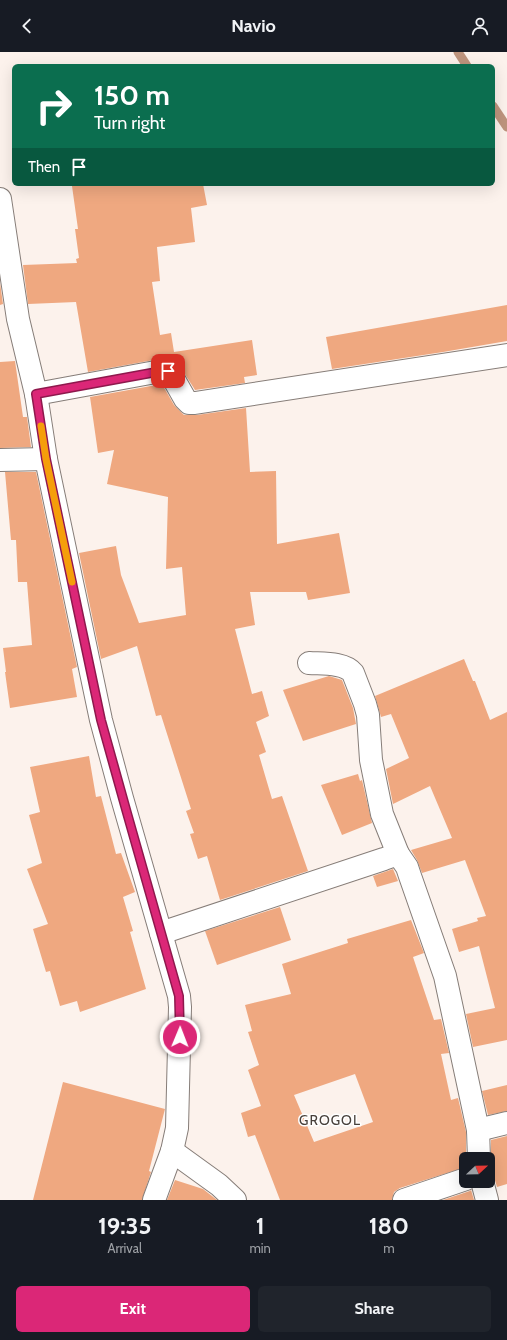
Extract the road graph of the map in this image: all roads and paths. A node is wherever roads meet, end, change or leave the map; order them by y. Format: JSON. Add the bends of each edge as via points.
{"nodes":[{"id":1,"x":0,"y":199,"type":"edge"},
{"id":2,"x":507,"y":355,"type":"edge"},
{"id":3,"x":36,"y":394,"type":"junction"},
{"id":4,"x":46,"y":459,"type":"junction"},
{"id":5,"x":0,"y":460,"type":"edge"},
{"id":6,"x":309,"y":663,"type":"dead end"},
{"id":7,"x":398,"y":854,"type":"junction"},
{"id":8,"x":161,"y":933,"type":"junction"},
{"id":9,"x":507,"y":1123,"type":"edge"},
{"id":10,"x":478,"y":1130,"type":"junction"},
{"id":11,"x":172,"y":1151,"type":"junction"},
{"id":12,"x":479,"y":1152,"type":"edge"},
{"id":13,"x":459,"y":1181,"type":"edge"},
{"id":14,"x":484,"y":1188,"type":"edge"},
{"id":15,"x":154,"y":1200,"type":"edge"},
{"id":16,"x":235,"y":1200,"type":"edge"},
{"id":17,"x":404,"y":1200,"type":"edge"},
{"id":18,"x":487,"y":1200,"type":"edge"}],
"edges":[{"from":1,"to":3,"type":"street","via":[[18,319]]},
{"from":2,"to":3,"type":"street","via":[[195,403],[189,403],[185,399],[168,371]]},
{"from":3,"to":4,"type":"street"},
{"from":4,"to":5,"type":"street"},
{"from":4,"to":8,"type":"street","via":[[101,720]]},
{"from":6,"to":7,"type":"street","via":[[339,666],[350,669],[353,673],[368,715],[371,760],[382,814]]},
{"from":7,"to":8,"type":"street"},
{"from":7,"to":10,"type":"street","via":[[407,867],[445,976]]},
{"from":8,"to":11,"type":"street","via":[[177,986],[180,1007],[177,1128]]},
{"from":9,"to":10,"type":"street"},
{"from":10,"to":12,"type":"street"},
{"from":11,"to":15,"type":"street"},
{"from":11,"to":16,"type":"street","via":[[219,1184]]},
{"from":13,"to":17,"type":"street"},
{"from":14,"to":18,"type":"street"}]}
